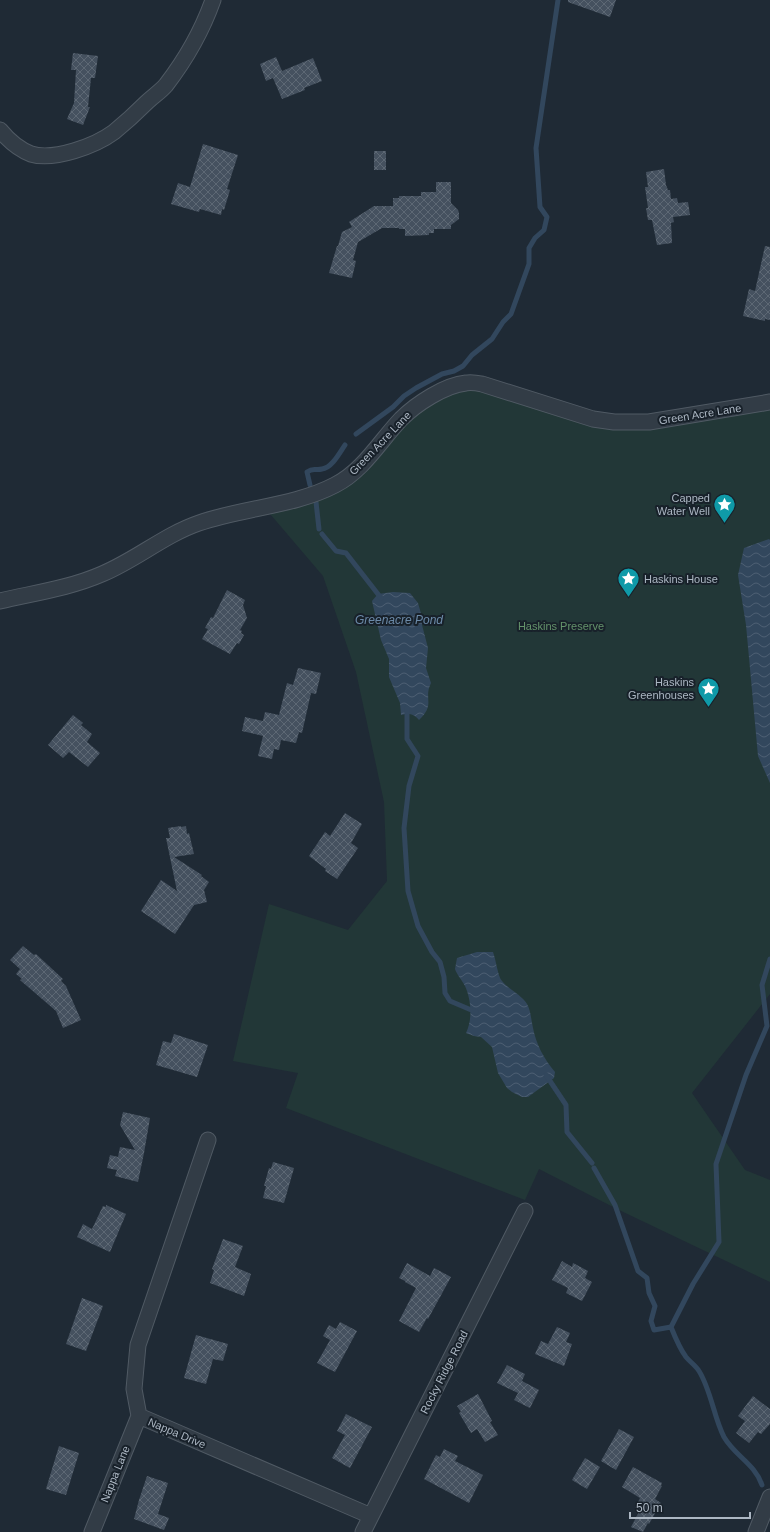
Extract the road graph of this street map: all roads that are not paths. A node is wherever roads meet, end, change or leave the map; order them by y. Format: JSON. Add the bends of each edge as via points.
{"nodes":[{"id":1,"x":213,"y":0,"type":"edge"},
{"id":2,"x":0,"y":130,"type":"edge"},
{"id":3,"x":770,"y":402,"type":"edge"},
{"id":4,"x":0,"y":601,"type":"edge"},
{"id":5,"x":208,"y":1140,"type":"dead end"},
{"id":6,"x":525,"y":1211,"type":"dead end"},
{"id":7,"x":139,"y":1416,"type":"junction"},
{"id":8,"x":770,"y":1497,"type":"edge"},
{"id":9,"x":370,"y":1516,"type":"junction"},
{"id":10,"x":92,"y":1532,"type":"edge"},
{"id":11,"x":363,"y":1532,"type":"edge"},
{"id":12,"x":756,"y":1532,"type":"edge"}],
"edges":[{"from":1,"to":2,"type":"street","via":[[187,55],[165,86],[119,128],[100,140],[72,151],[48,156],[21,150]]},
{"from":3,"to":4,"type":"street","name":"Green Acre Lane","via":[[649,422],[614,422],[593,419],[482,384],[455,385],[437,393],[402,419],[368,459],[336,485],[265,508],[198,523],[161,540],[103,574],[72,585]]},
{"from":5,"to":7,"type":"street","name":"Nappa Drive","via":[[138,1345],[134,1388]]},
{"from":6,"to":9,"type":"street","name":"Rocky Ridge Road"},
{"from":7,"to":9,"type":"street","name":"Nappa Drive"},
{"from":7,"to":10,"type":"street","name":"Nappa Lane"},
{"from":8,"to":12,"type":"street"},
{"from":9,"to":11,"type":"street","name":"Rocky Ridge Road"}]}
